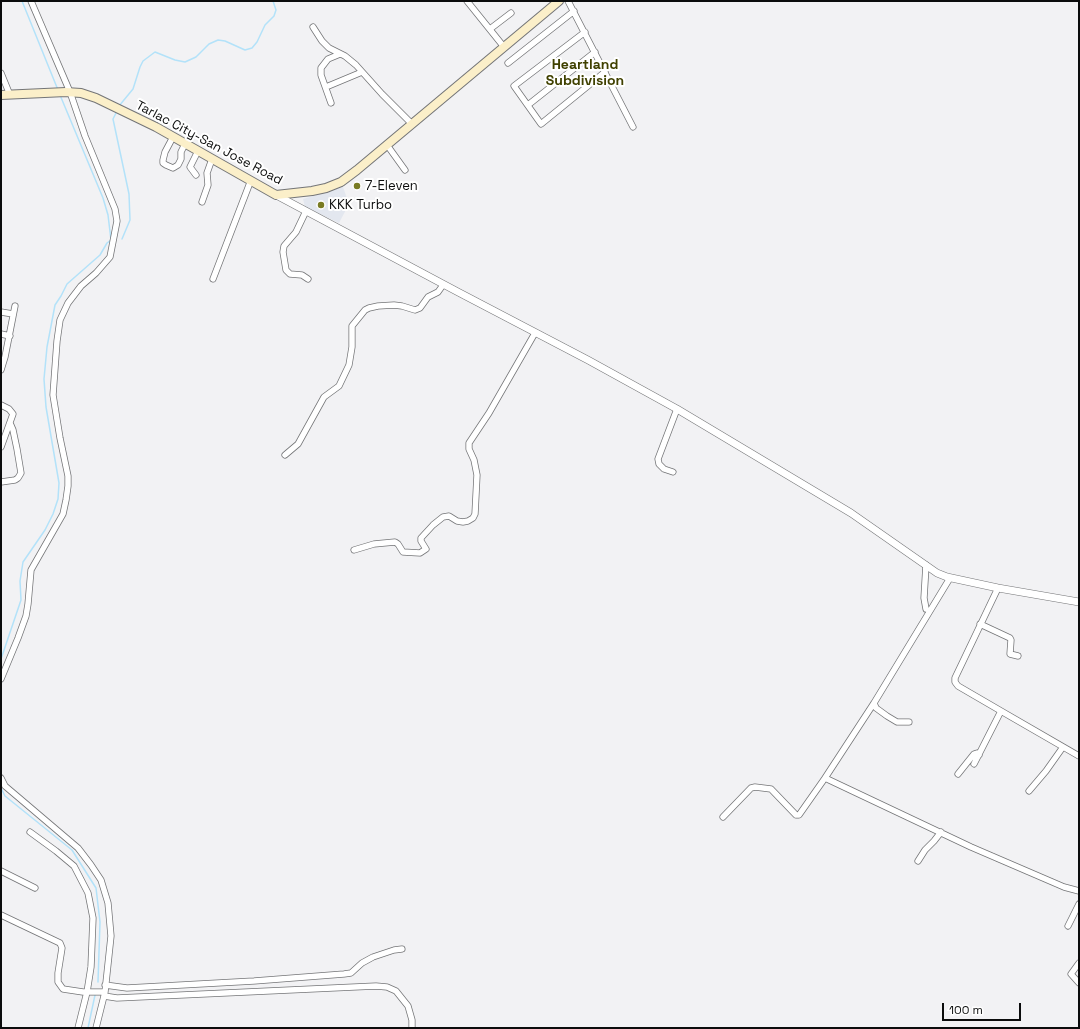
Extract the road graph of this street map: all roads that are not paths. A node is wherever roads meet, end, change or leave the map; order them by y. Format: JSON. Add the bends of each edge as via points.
{"nodes":[{"id":1,"x":31,"y":1,"type":"edge"},
{"id":2,"x":467,"y":1,"type":"edge"},
{"id":3,"x":559,"y":1,"type":"edge"},
{"id":4,"x":568,"y":1,"type":"edge"},
{"id":5,"x":574,"y":12,"type":"junction"},
{"id":6,"x":511,"y":13,"type":"dead end"},
{"id":7,"x":312,"y":27,"type":"dead end"},
{"id":8,"x":490,"y":29,"type":"junction"},
{"id":9,"x":584,"y":32,"type":"junction"},
{"id":10,"x":504,"y":47,"type":"junction"},
{"id":11,"x":595,"y":52,"type":"junction"},
{"id":12,"x":340,"y":54,"type":"junction"},
{"id":13,"x":508,"y":63,"type":"dead end"},
{"id":14,"x":362,"y":72,"type":"junction"},
{"id":15,"x":605,"y":72,"type":"junction"},
{"id":16,"x":1,"y":73,"type":"edge"},
{"id":17,"x":326,"y":87,"type":"junction"},
{"id":18,"x":68,"y":92,"type":"junction"},
{"id":19,"x":5,"y":95,"type":"edge"},
{"id":20,"x":331,"y":103,"type":"dead end"},
{"id":21,"x":528,"y":105,"type":"junction"},
{"id":22,"x":412,"y":124,"type":"junction"},
{"id":23,"x":634,"y":127,"type":"dead end"},
{"id":24,"x":173,"y":137,"type":"junction"},
{"id":25,"x":185,"y":144,"type":"junction"},
{"id":26,"x":387,"y":145,"type":"junction"},
{"id":27,"x":198,"y":151,"type":"junction"},
{"id":28,"x":212,"y":159,"type":"junction"},
{"id":29,"x":406,"y":170,"type":"dead end"},
{"id":30,"x":196,"y":175,"type":"dead end"},
{"id":31,"x":251,"y":180,"type":"junction"},
{"id":32,"x":276,"y":195,"type":"junction"},
{"id":33,"x":202,"y":202,"type":"dead end"},
{"id":34,"x":306,"y":211,"type":"junction"},
{"id":35,"x":308,"y":278,"type":"dead end"},
{"id":36,"x":213,"y":279,"type":"dead end"},
{"id":37,"x":443,"y":285,"type":"junction"},
{"id":38,"x":15,"y":306,"type":"dead end"},
{"id":39,"x":1,"y":312,"type":"edge"},
{"id":40,"x":13,"y":314,"type":"junction"},
{"id":41,"x":535,"y":333,"type":"junction"},
{"id":42,"x":1,"y":334,"type":"edge"},
{"id":43,"x":10,"y":336,"type":"junction"},
{"id":44,"x":3,"y":357,"type":"edge"},
{"id":45,"x":1,"y":370,"type":"edge"},
{"id":46,"x":1,"y":405,"type":"edge"},
{"id":47,"x":677,"y":409,"type":"junction"},
{"id":48,"x":10,"y":423,"type":"junction"},
{"id":49,"x":3,"y":435,"type":"edge"},
{"id":50,"x":1,"y":447,"type":"edge"},
{"id":51,"x":285,"y":455,"type":"dead end"},
{"id":52,"x":673,"y":472,"type":"dead end"},
{"id":53,"x":1,"y":482,"type":"edge"},
{"id":54,"x":354,"y":550,"type":"dead end"},
{"id":55,"x":926,"y":565,"type":"junction"},
{"id":56,"x":950,"y":578,"type":"junction"},
{"id":57,"x":998,"y":588,"type":"junction"},
{"id":58,"x":1079,"y":602,"type":"edge"},
{"id":59,"x":926,"y":609,"type":"dead end"},
{"id":60,"x":980,"y":624,"type":"junction"},
{"id":61,"x":1018,"y":656,"type":"dead end"},
{"id":62,"x":1,"y":680,"type":"edge"},
{"id":63,"x":874,"y":703,"type":"junction"},
{"id":64,"x":1001,"y":711,"type":"junction"},
{"id":65,"x":908,"y":722,"type":"dead end"},
{"id":66,"x":1063,"y":747,"type":"junction"},
{"id":67,"x":979,"y":755,"type":"junction"},
{"id":68,"x":1079,"y":756,"type":"edge"},
{"id":69,"x":974,"y":764,"type":"dead end"},
{"id":70,"x":958,"y":774,"type":"dead end"},
{"id":71,"x":1,"y":778,"type":"edge"},
{"id":72,"x":824,"y":778,"type":"junction"},
{"id":73,"x":1029,"y":791,"type":"dead end"},
{"id":74,"x":723,"y":817,"type":"dead end"},
{"id":75,"x":30,"y":832,"type":"dead end"},
{"id":76,"x":941,"y":832,"type":"junction"},
{"id":77,"x":918,"y":861,"type":"dead end"},
{"id":78,"x":1,"y":871,"type":"edge"},
{"id":79,"x":36,"y":888,"type":"dead end"},
{"id":80,"x":1079,"y":892,"type":"edge"},
{"id":81,"x":1079,"y":903,"type":"edge"},
{"id":82,"x":1,"y":915,"type":"edge"},
{"id":83,"x":1068,"y":926,"type":"dead end"},
{"id":84,"x":402,"y":949,"type":"dead end"},
{"id":85,"x":1079,"y":963,"type":"edge"},
{"id":86,"x":1079,"y":983,"type":"edge"},
{"id":87,"x":106,"y":985,"type":"junction"},
{"id":88,"x":87,"y":992,"type":"junction"},
{"id":89,"x":104,"y":994,"type":"junction"},
{"id":90,"x":78,"y":1028,"type":"edge"},
{"id":91,"x":96,"y":1028,"type":"edge"},
{"id":92,"x":412,"y":1028,"type":"edge"}],
"edges":[{"from":1,"to":18,"type":"street"},
{"from":2,"to":8,"type":"street"},
{"from":3,"to":10,"type":"main road","name":"Tarlac City-San Jose Road"},
{"from":4,"to":5,"type":"street"},
{"from":5,"to":9,"type":"street"},
{"from":5,"to":13,"type":"street"},
{"from":6,"to":8,"type":"street"},
{"from":7,"to":12,"type":"street","via":[[329,48]]},
{"from":8,"to":10,"type":"street"},
{"from":9,"to":11,"type":"street"},
{"from":9,"to":21,"type":"street","via":[[514,86]]},
{"from":10,"to":22,"type":"main road","name":"Tarlac City-San Jose Road"},
{"from":11,"to":15,"type":"street"},
{"from":11,"to":21,"type":"street"},
{"from":12,"to":14,"type":"street"},
{"from":12,"to":17,"type":"street","via":[[328,59],[321,68]]},
{"from":14,"to":17,"type":"street"},
{"from":14,"to":22,"type":"street"},
{"from":15,"to":21,"type":"street","via":[[541,124]]},
{"from":15,"to":23,"type":"street"},
{"from":16,"to":19,"type":"street"},
{"from":17,"to":20,"type":"street"},
{"from":18,"to":19,"type":"main road","name":"Tarlac City-San Jose Road"},
{"from":18,"to":24,"type":"main road","name":"Tarlac City-San Jose Road","via":[[96,98]]},
{"from":18,"to":62,"type":"street","via":[[116,210],[117,221],[110,257],[81,286],[60,320],[53,395],[68,476],[66,500],[63,514],[32,570],[26,616]]},
{"from":22,"to":26,"type":"main road","name":"Tarlac City-San Jose Road"},
{"from":24,"to":25,"type":"main road","name":"Tarlac City-San Jose Road"},
{"from":24,"to":25,"type":"street","via":[[163,160],[166,166],[173,168],[178,165]]},
{"from":25,"to":27,"type":"main road","name":"Tarlac City-San Jose Road"},
{"from":26,"to":29,"type":"street"},
{"from":26,"to":32,"type":"main road","name":"Tarlac City-San Jose Road","via":[[340,182],[312,192]]},
{"from":27,"to":28,"type":"main road","name":"Tarlac City-San Jose Road"},
{"from":27,"to":30,"type":"street","via":[[190,167]]},
{"from":28,"to":31,"type":"main road","name":"Tarlac City-San Jose Road"},
{"from":28,"to":33,"type":"street"},
{"from":31,"to":32,"type":"main road","name":"Tarlac City-San Jose Road"},
{"from":31,"to":36,"type":"street"},
{"from":32,"to":34,"type":"street"},
{"from":34,"to":35,"type":"street","via":[[296,232],[284,246],[283,252],[286,270],[290,274]]},
{"from":34,"to":37,"type":"street"},
{"from":37,"to":41,"type":"street"},
{"from":37,"to":51,"type":"street","via":[[415,310],[394,305],[365,310],[352,326],[349,366],[339,386],[324,397],[298,444]]},
{"from":38,"to":40,"type":"street"},
{"from":39,"to":40,"type":"street"},
{"from":40,"to":43,"type":"street"},
{"from":41,"to":47,"type":"street"},
{"from":41,"to":54,"type":"street","via":[[469,444],[477,475],[473,518],[463,522],[449,516],[443,517],[421,538],[426,549],[420,553],[403,552],[395,542],[374,544]]},
{"from":42,"to":43,"type":"street"},
{"from":43,"to":44,"type":"street"},
{"from":44,"to":45,"type":"street"},
{"from":46,"to":48,"type":"street","via":[[12,411]]},
{"from":47,"to":52,"type":"street","via":[[658,460],[664,469]]},
{"from":47,"to":55,"type":"street","via":[[851,513]]},
{"from":48,"to":49,"type":"street"},
{"from":48,"to":53,"type":"street","via":[[18,449],[21,473],[15,480]]},
{"from":49,"to":50,"type":"street"},
{"from":55,"to":56,"type":"street"},
{"from":55,"to":59,"type":"street"},
{"from":56,"to":57,"type":"street"},
{"from":56,"to":63,"type":"street"},
{"from":57,"to":58,"type":"street"},
{"from":57,"to":60,"type":"street"},
{"from":60,"to":61,"type":"street","via":[[1010,638],[1010,654]]},
{"from":60,"to":64,"type":"street","via":[[955,680],[958,686]]},
{"from":63,"to":65,"type":"street","via":[[876,708],[897,722]]},
{"from":63,"to":72,"type":"street"},
{"from":64,"to":66,"type":"street"},
{"from":64,"to":67,"type":"street"},
{"from":66,"to":68,"type":"street"},
{"from":66,"to":73,"type":"street"},
{"from":67,"to":69,"type":"street"},
{"from":67,"to":70,"type":"street","via":[[974,754]]},
{"from":71,"to":87,"type":"street","via":[[18,797],[78,848],[101,880],[108,903],[111,936]]},
{"from":72,"to":74,"type":"street","via":[[799,815],[796,815],[772,789],[755,787],[751,788]]},
{"from":72,"to":76,"type":"street"},
{"from":75,"to":88,"type":"street","via":[[74,866],[88,892],[93,929]]},
{"from":76,"to":77,"type":"street"},
{"from":76,"to":80,"type":"street","via":[[1002,861]]},
{"from":78,"to":79,"type":"street"},
{"from":81,"to":83,"type":"street"},
{"from":82,"to":88,"type":"street","via":[[59,942],[62,948],[58,973],[60,986],[63,989]]},
{"from":84,"to":87,"type":"street","via":[[373,957],[344,974],[127,988]]},
{"from":85,"to":86,"type":"street","via":[[1071,974]]},
{"from":87,"to":89,"type":"street"},
{"from":88,"to":89,"type":"street"},
{"from":88,"to":90,"type":"street"},
{"from":89,"to":91,"type":"street"},
{"from":89,"to":92,"type":"street","via":[[117,998],[387,987],[396,991],[408,1006]]}]}
